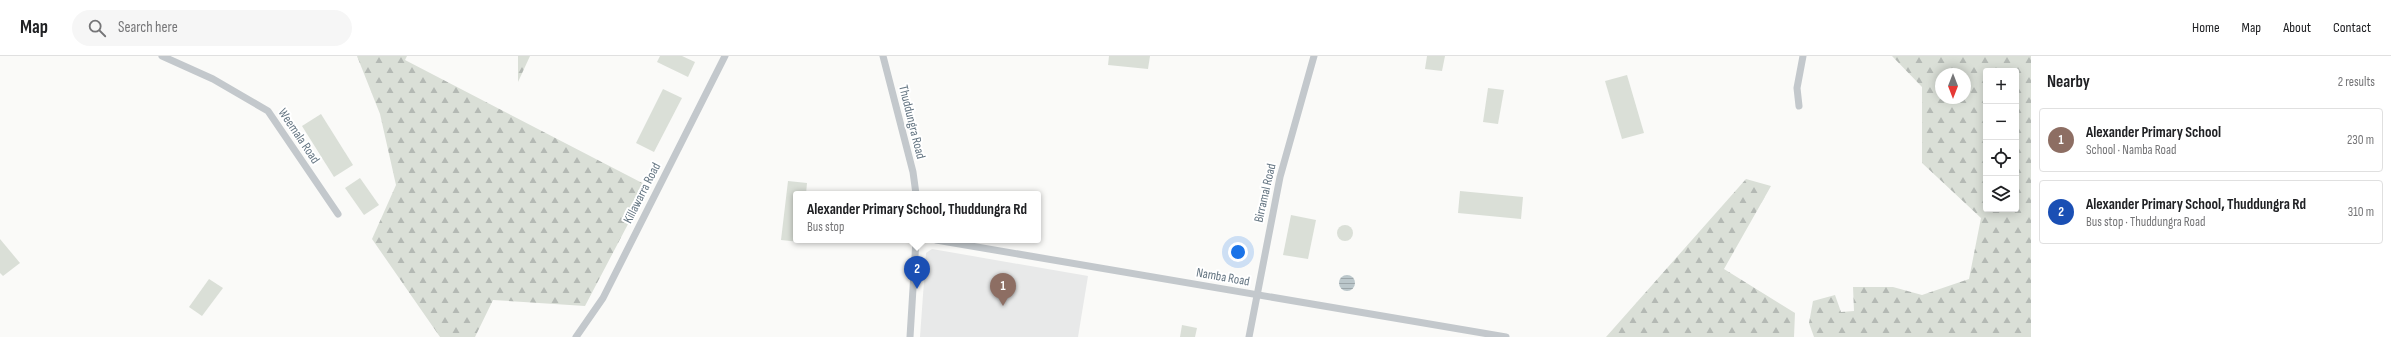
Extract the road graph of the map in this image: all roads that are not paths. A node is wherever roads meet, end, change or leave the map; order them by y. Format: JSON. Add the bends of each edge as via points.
{"nodes":[{"id":1,"x":162,"y":56,"type":"edge"},
{"id":2,"x":725,"y":56,"type":"edge"},
{"id":3,"x":883,"y":56,"type":"edge"},
{"id":4,"x":1314,"y":56,"type":"edge"},
{"id":5,"x":1803,"y":56,"type":"edge"},
{"id":6,"x":1799,"y":106,"type":"dead end"},
{"id":7,"x":916,"y":191,"type":"edge"},
{"id":8,"x":338,"y":214,"type":"dead end"},
{"id":9,"x":916,"y":243,"type":"edge"},
{"id":10,"x":954,"y":243,"type":"edge"},
{"id":11,"x":1257,"y":295,"type":"junction"},
{"id":12,"x":576,"y":337,"type":"edge"},
{"id":13,"x":910,"y":337,"type":"edge"},
{"id":14,"x":1249,"y":337,"type":"edge"},
{"id":15,"x":1506,"y":337,"type":"edge"}],
"edges":[{"from":1,"to":8,"type":"street","name":"Weemala Road","via":[[213,79],[268,111]]},
{"from":2,"to":12,"type":"street","name":"Killawarra Road","via":[[602,298]]},
{"from":3,"to":7,"type":"street","name":"Thuddungra Road"},
{"from":4,"to":11,"type":"street","name":"Birramal Road","via":[[1280,178]]},
{"from":5,"to":6,"type":"street","via":[[1797,88]]},
{"from":9,"to":13,"type":"street"},
{"from":10,"to":11,"type":"street","name":"Namba Road"},
{"from":11,"to":14,"type":"street","name":"Birramal Road"},
{"from":11,"to":15,"type":"street","name":"Namba Road"}]}
